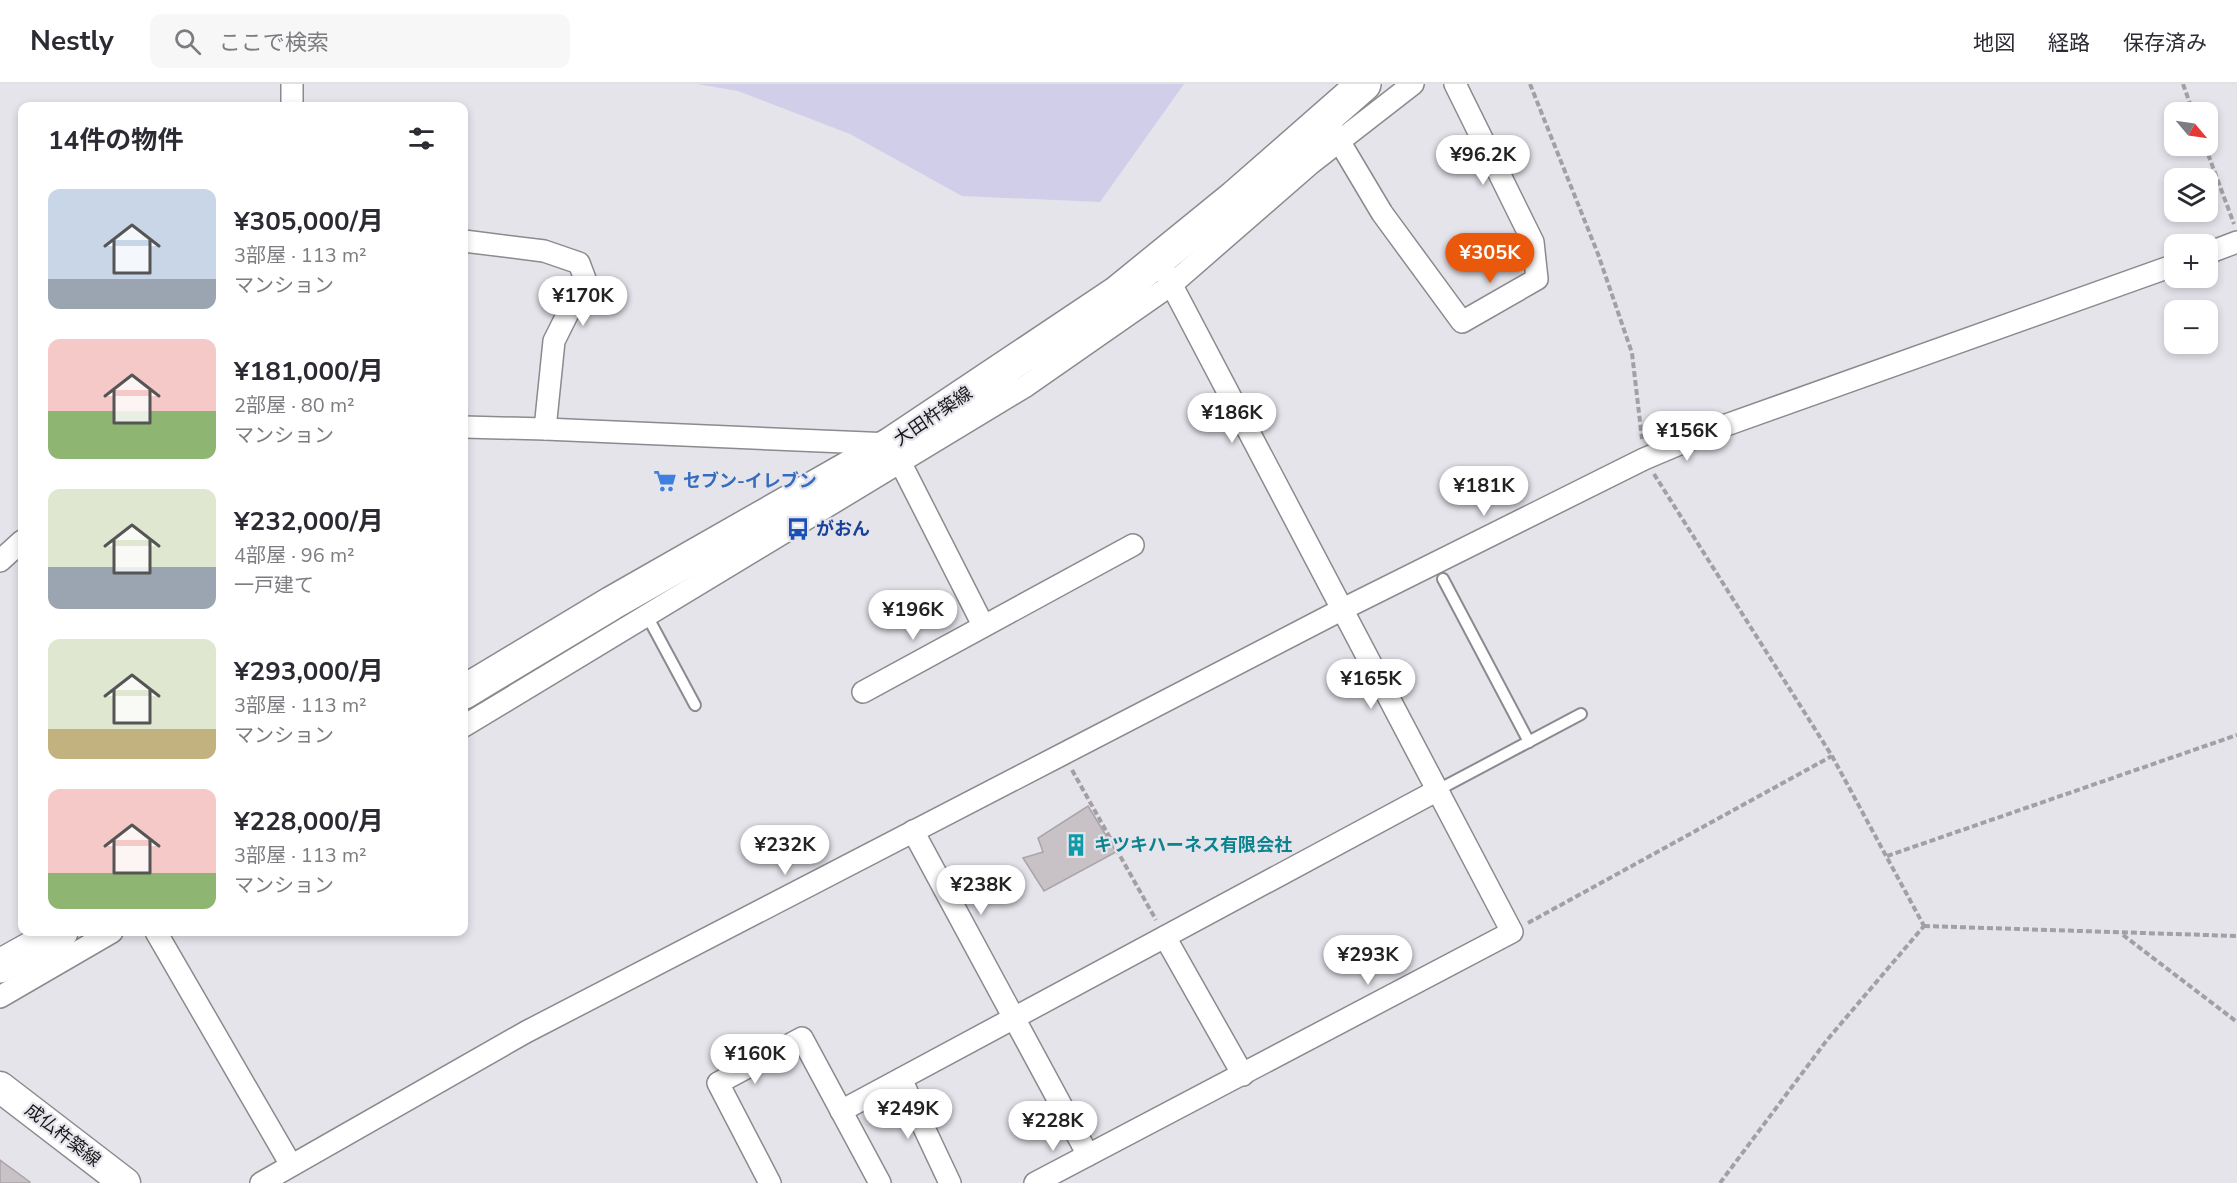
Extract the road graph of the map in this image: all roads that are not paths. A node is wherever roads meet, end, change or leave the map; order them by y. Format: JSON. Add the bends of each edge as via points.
{"nodes":[{"id":1,"x":292,"y":84,"type":"edge"},
{"id":2,"x":1364,"y":84,"type":"edge"},
{"id":3,"x":1413,"y":84,"type":"edge"},
{"id":4,"x":1455,"y":84,"type":"edge"},
{"id":5,"x":292,"y":102,"type":"edge"},
{"id":6,"x":1332,"y":130,"type":"junction"},
{"id":7,"x":468,"y":242,"type":"edge"},
{"id":8,"x":2237,"y":242,"type":"edge"},
{"id":9,"x":2218,"y":249,"type":"edge"},
{"id":10,"x":2164,"y":269,"type":"edge"},
{"id":11,"x":1165,"y":272,"type":"junction"},
{"id":12,"x":468,"y":427,"type":"edge"},
{"id":13,"x":545,"y":429,"type":"junction"},
{"id":14,"x":895,"y":453,"type":"junction"},
{"id":15,"x":18,"y":545,"type":"edge"},
{"id":16,"x":1133,"y":545,"type":"dead end"},
{"id":17,"x":0,"y":561,"type":"edge"},
{"id":18,"x":1443,"y":579,"type":"dead end"},
{"id":19,"x":641,"y":603,"type":"junction"},
{"id":20,"x":1341,"y":610,"type":"junction"},
{"id":21,"x":983,"y":625,"type":"junction"},
{"id":22,"x":468,"y":690,"type":"edge"},
{"id":23,"x":863,"y":692,"type":"dead end"},
{"id":24,"x":695,"y":705,"type":"dead end"},
{"id":25,"x":1581,"y":714,"type":"dead end"},
{"id":26,"x":468,"y":723,"type":"edge"},
{"id":27,"x":1529,"y":742,"type":"junction"},
{"id":28,"x":1436,"y":791,"type":"junction"},
{"id":29,"x":913,"y":831,"type":"junction"},
{"id":30,"x":54,"y":936,"type":"edge"},
{"id":31,"x":104,"y":936,"type":"edge"},
{"id":32,"x":158,"y":936,"type":"edge"},
{"id":33,"x":1165,"y":937,"type":"junction"},
{"id":34,"x":0,"y":966,"type":"edge"},
{"id":35,"x":0,"y":997,"type":"edge"},
{"id":36,"x":1013,"y":1018,"type":"junction"},
{"id":37,"x":1243,"y":1075,"type":"junction"},
{"id":38,"x":901,"y":1080,"type":"junction"},
{"id":39,"x":0,"y":1087,"type":"edge"},
{"id":40,"x":841,"y":1111,"type":"junction"},
{"id":41,"x":1088,"y":1155,"type":"junction"},
{"id":42,"x":291,"y":1165,"type":"junction"},
{"id":43,"x":125,"y":1183,"type":"edge"},
{"id":44,"x":261,"y":1183,"type":"edge"},
{"id":45,"x":770,"y":1183,"type":"edge"},
{"id":46,"x":880,"y":1183,"type":"edge"},
{"id":47,"x":950,"y":1183,"type":"edge"},
{"id":48,"x":1035,"y":1183,"type":"edge"}],
"edges":[{"from":1,"to":5,"type":"street"},
{"from":2,"to":6,"type":"main road","name":"大田杵築線"},
{"from":3,"to":6,"type":"street"},
{"from":4,"to":6,"type":"street","via":[[1533,242],[1537,279],[1462,322],[1382,213]]},
{"from":6,"to":11,"type":"main road","name":"大田杵築線"},
{"from":7,"to":13,"type":"street","via":[[544,251],[579,262],[585,279],[554,341]]},
{"from":8,"to":9,"type":"street"},
{"from":10,"to":20,"type":"street","via":[[1714,429],[1644,459]]},
{"from":11,"to":14,"type":"main road","name":"大田杵築線","via":[[1117,293]]},
{"from":11,"to":20,"type":"street"},
{"from":12,"to":13,"type":"street"},
{"from":13,"to":14,"type":"street"},
{"from":14,"to":19,"type":"main road","name":"大田杵築線"},
{"from":14,"to":21,"type":"street"},
{"from":15,"to":17,"type":"street"},
{"from":16,"to":21,"type":"street"},
{"from":18,"to":27,"type":"lane"},
{"from":19,"to":22,"type":"main road","name":"大田杵築線"},
{"from":19,"to":24,"type":"lane"},
{"from":19,"to":26,"type":"street"},
{"from":20,"to":28,"type":"street"},
{"from":20,"to":29,"type":"street"},
{"from":21,"to":23,"type":"street"},
{"from":25,"to":27,"type":"lane"},
{"from":27,"to":28,"type":"lane"},
{"from":28,"to":33,"type":"street"},
{"from":28,"to":37,"type":"street","via":[[1512,932]]},
{"from":29,"to":36,"type":"street"},
{"from":29,"to":42,"type":"street","via":[[526,1032]]},
{"from":30,"to":34,"type":"main road"},
{"from":31,"to":35,"type":"street"},
{"from":32,"to":42,"type":"street"},
{"from":33,"to":36,"type":"street"},
{"from":33,"to":37,"type":"street"},
{"from":36,"to":38,"type":"street"},
{"from":36,"to":41,"type":"street"},
{"from":37,"to":41,"type":"street"},
{"from":38,"to":40,"type":"street"},
{"from":38,"to":47,"type":"street"},
{"from":39,"to":43,"type":"main road","name":"成仏杵築線"},
{"from":40,"to":45,"type":"street","via":[[802,1038],[718,1083]]},
{"from":40,"to":46,"type":"street"},
{"from":41,"to":48,"type":"street"},
{"from":42,"to":44,"type":"street"}]}
